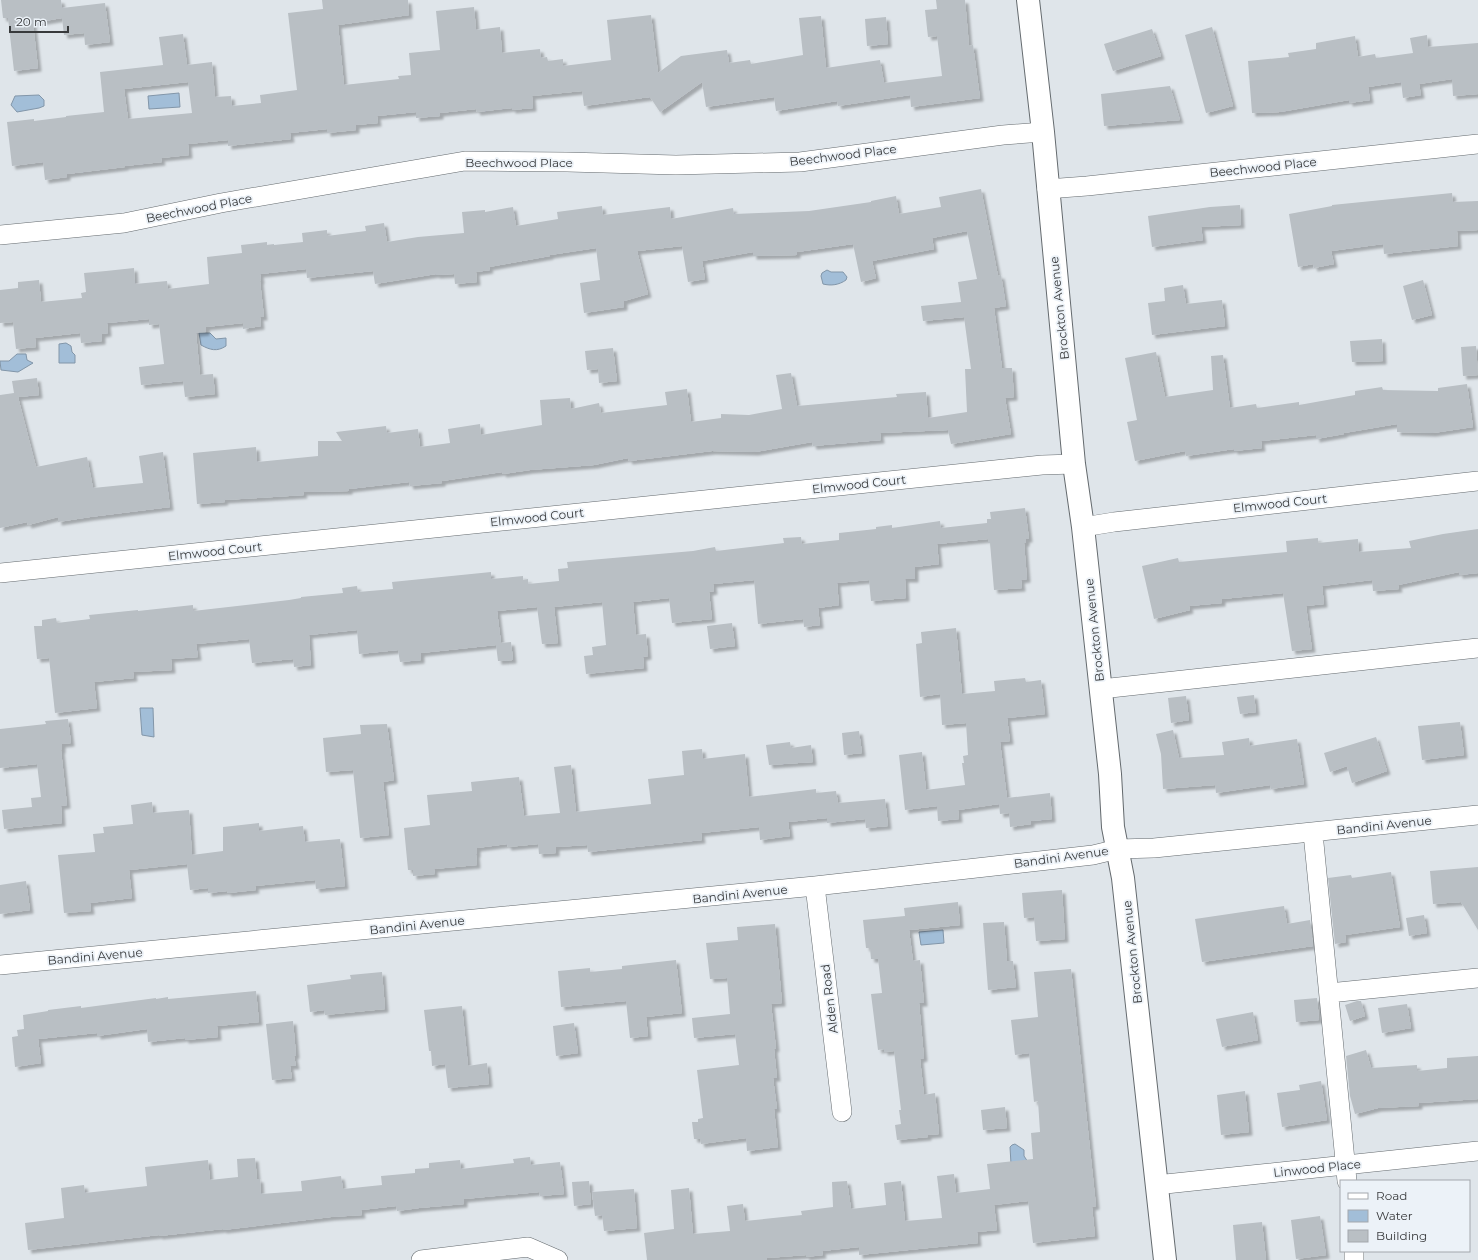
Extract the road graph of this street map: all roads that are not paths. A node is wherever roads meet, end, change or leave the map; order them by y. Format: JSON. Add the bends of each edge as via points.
{"nodes":[{"id":1,"x":1028,"y":0,"type":"edge"},
{"id":2,"x":1043,"y":132,"type":"junction"},
{"id":3,"x":1478,"y":144,"type":"edge"},
{"id":4,"x":1047,"y":189,"type":"junction"},
{"id":5,"x":0,"y":234,"type":"edge"},
{"id":6,"x":1074,"y":464,"type":"junction"},
{"id":7,"x":1478,"y":481,"type":"edge"},
{"id":8,"x":1083,"y":527,"type":"junction"},
{"id":9,"x":0,"y":573,"type":"edge"},
{"id":10,"x":1478,"y":648,"type":"edge"},
{"id":11,"x":1101,"y":689,"type":"junction"},
{"id":12,"x":1478,"y":815,"type":"edge"},
{"id":13,"x":1313,"y":833,"type":"junction"},
{"id":14,"x":1118,"y":849,"type":"junction"},
{"id":15,"x":815,"y":886,"type":"junction"},
{"id":16,"x":0,"y":965,"type":"edge"},
{"id":17,"x":1478,"y":978,"type":"edge"},
{"id":18,"x":1329,"y":993,"type":"junction"},
{"id":19,"x":842,"y":1112,"type":"dead end"},
{"id":20,"x":1478,"y":1151,"type":"edge"},
{"id":21,"x":1347,"y":1173,"type":"edge"},
{"id":22,"x":1156,"y":1185,"type":"junction"},
{"id":23,"x":421,"y":1260,"type":"edge"},
{"id":24,"x":558,"y":1260,"type":"edge"},
{"id":25,"x":1164,"y":1260,"type":"edge"}],
"edges":[{"from":1,"to":2,"type":"main road","name":"Brockton Avenue"},
{"from":2,"to":4,"type":"main road","name":"Brockton Avenue"},
{"from":2,"to":5,"type":"street","name":"Beechwood Place","via":[[800,162],[676,165],[465,161],[221,203],[124,223]]},
{"from":3,"to":4,"type":"street","name":"Beechwood Place"},
{"from":4,"to":6,"type":"main road","name":"Brockton Avenue"},
{"from":6,"to":8,"type":"main road","name":"Brockton Avenue"},
{"from":6,"to":9,"type":"street","name":"Elmwood Court","via":[[1042,465]]},
{"from":7,"to":8,"type":"street","name":"Elmwood Court"},
{"from":8,"to":11,"type":"main road","name":"Brockton Avenue"},
{"from":10,"to":11,"type":"street"},
{"from":11,"to":14,"type":"main road","name":"Brockton Avenue","via":[[1113,827]]},
{"from":12,"to":13,"type":"street","name":"Bandini Avenue"},
{"from":13,"to":14,"type":"street","name":"Bandini Avenue"},
{"from":13,"to":18,"type":"street"},
{"from":14,"to":15,"type":"street","name":"Bandini Avenue","via":[[1093,855]]},
{"from":14,"to":22,"type":"main road","name":"Brockton Avenue","via":[[1128,916]]},
{"from":15,"to":16,"type":"street","name":"Bandini Avenue"},
{"from":15,"to":19,"type":"street","name":"Alden Road"},
{"from":17,"to":18,"type":"street"},
{"from":18,"to":21,"type":"street"},
{"from":20,"to":21,"type":"street","name":"Linwood Place"},
{"from":21,"to":22,"type":"street","name":"Linwood Place"},
{"from":22,"to":25,"type":"main road","name":"Brockton Avenue"},
{"from":23,"to":24,"type":"street","via":[[528,1248]]}]}
